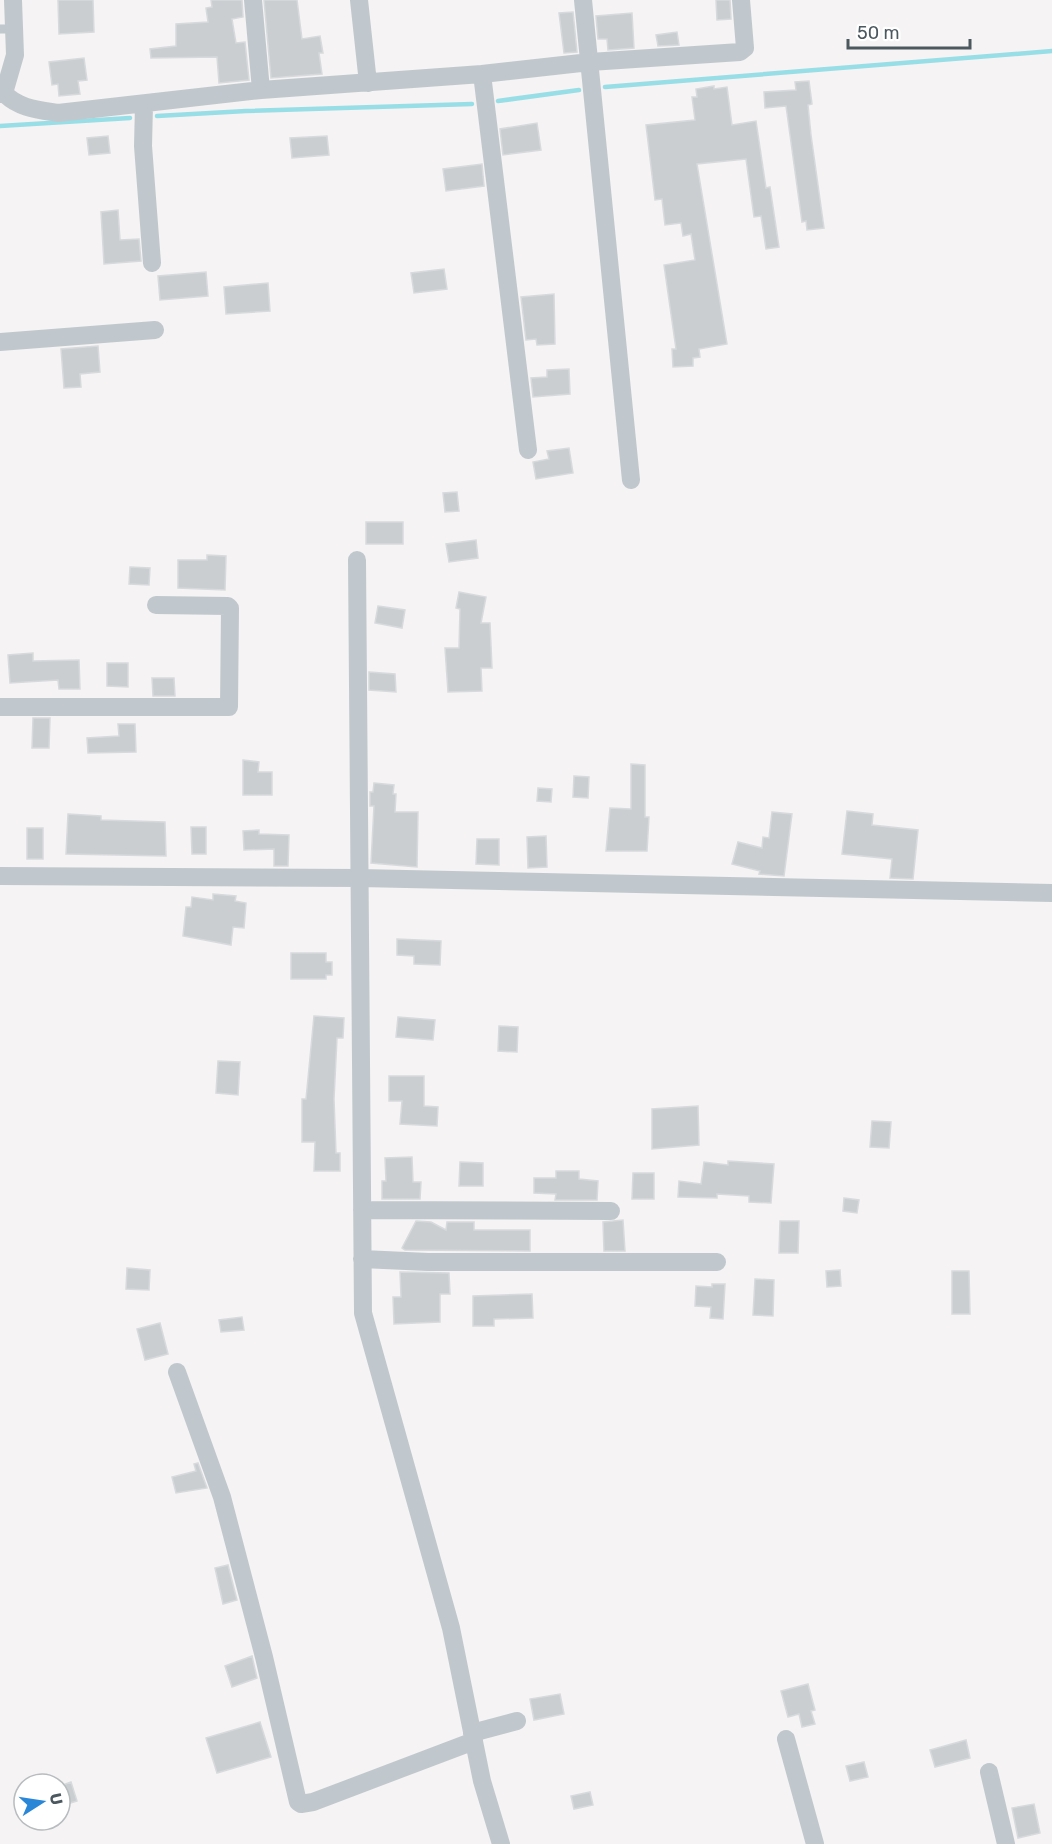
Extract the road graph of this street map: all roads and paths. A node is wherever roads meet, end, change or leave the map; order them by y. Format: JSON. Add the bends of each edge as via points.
{"nodes":[{"id":1,"x":13,"y":0,"type":"edge"},
{"id":2,"x":253,"y":0,"type":"edge"},
{"id":3,"x":359,"y":0,"type":"edge"},
{"id":4,"x":583,"y":0,"type":"edge"},
{"id":5,"x":741,"y":0,"type":"edge"},
{"id":6,"x":8,"y":29,"type":"edge"},
{"id":7,"x":590,"y":62,"type":"junction"},
{"id":8,"x":482,"y":74,"type":"junction"},
{"id":9,"x":368,"y":83,"type":"junction"},
{"id":10,"x":261,"y":90,"type":"junction"},
{"id":11,"x":2,"y":94,"type":"edge"},
{"id":12,"x":144,"y":105,"type":"junction"},
{"id":13,"x":152,"y":263,"type":"dead end"},
{"id":14,"x":155,"y":330,"type":"dead end"},
{"id":15,"x":0,"y":342,"type":"edge"},
{"id":16,"x":528,"y":450,"type":"dead end"},
{"id":17,"x":631,"y":480,"type":"dead end"},
{"id":18,"x":357,"y":560,"type":"dead end"},
{"id":19,"x":156,"y":605,"type":"dead end"},
{"id":20,"x":0,"y":707,"type":"edge"},
{"id":21,"x":0,"y":876,"type":"edge"},
{"id":22,"x":360,"y":878,"type":"junction"},
{"id":23,"x":1052,"y":892,"type":"edge"},
{"id":24,"x":362,"y":1210,"type":"junction"},
{"id":25,"x":611,"y":1210,"type":"dead end"},
{"id":26,"x":362,"y":1259,"type":"junction"},
{"id":27,"x":717,"y":1262,"type":"dead end"},
{"id":28,"x":177,"y":1372,"type":"dead end"},
{"id":29,"x":517,"y":1721,"type":"dead end"},
{"id":30,"x":473,"y":1737,"type":"junction"},
{"id":31,"x":786,"y":1739,"type":"dead end"},
{"id":32,"x":989,"y":1772,"type":"dead end"},
{"id":33,"x":501,"y":1844,"type":"edge"},
{"id":34,"x":815,"y":1844,"type":"edge"},
{"id":35,"x":1006,"y":1844,"type":"edge"}],
"edges":[{"from":1,"to":6,"type":"street"},
{"from":2,"to":10,"type":"street"},
{"from":3,"to":9,"type":"street"},
{"from":4,"to":7,"type":"street"},
{"from":5,"to":7,"type":"street","via":[[745,48],[742,52]]},
{"from":6,"to":11,"type":"street","via":[[15,55]]},
{"from":7,"to":8,"type":"street"},
{"from":7,"to":17,"type":"street"},
{"from":8,"to":9,"type":"street"},
{"from":8,"to":16,"type":"street"},
{"from":9,"to":10,"type":"street"},
{"from":10,"to":12,"type":"street"},
{"from":11,"to":12,"type":"street","via":[[30,108],[58,113]]},
{"from":12,"to":13,"type":"street","via":[[143,146]]},
{"from":14,"to":15,"type":"street"},
{"from":18,"to":22,"type":"street"},
{"from":19,"to":20,"type":"street","via":[[230,609],[229,706]]},
{"from":21,"to":22,"type":"street"},
{"from":22,"to":23,"type":"street"},
{"from":22,"to":24,"type":"street"},
{"from":24,"to":25,"type":"street"},
{"from":24,"to":26,"type":"street"},
{"from":26,"to":27,"type":"street"},
{"from":26,"to":30,"type":"street","via":[[366,1328],[451,1628]]},
{"from":28,"to":30,"type":"street","via":[[222,1497],[298,1802],[313,1802]]},
{"from":29,"to":30,"type":"street"},
{"from":30,"to":33,"type":"street"},
{"from":31,"to":34,"type":"street"},
{"from":32,"to":35,"type":"street"}]}
